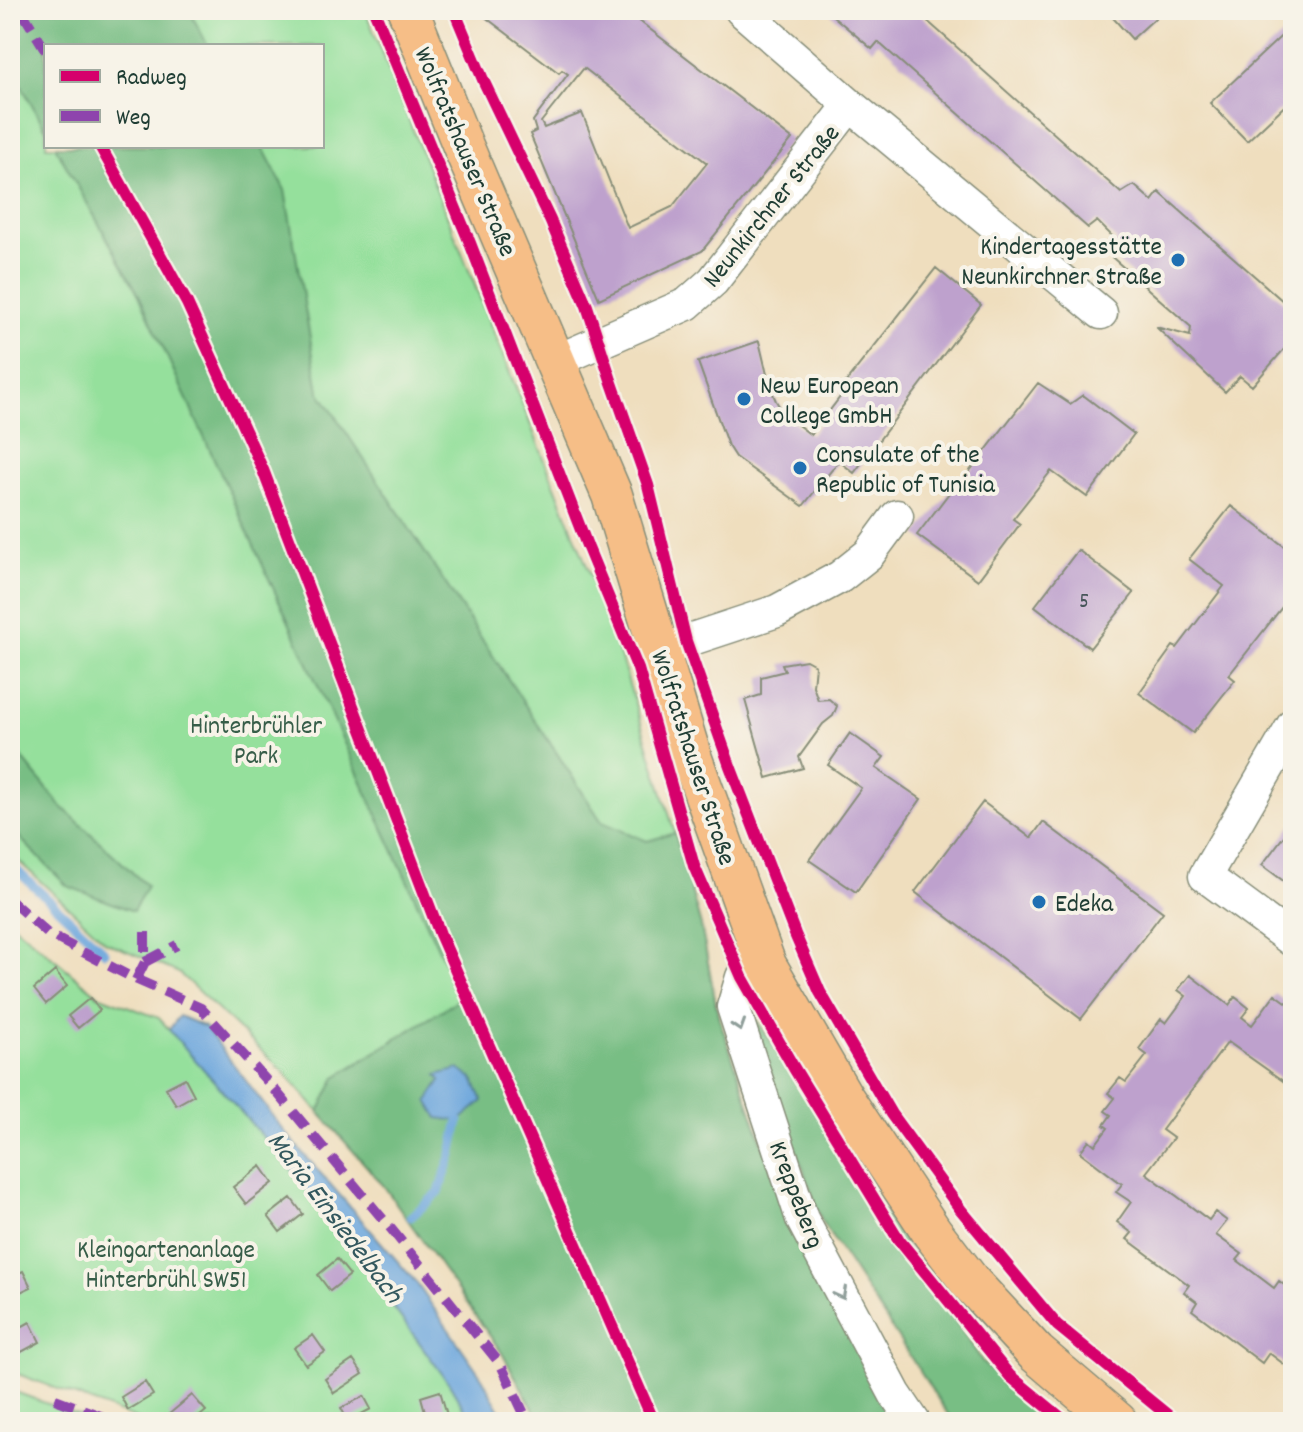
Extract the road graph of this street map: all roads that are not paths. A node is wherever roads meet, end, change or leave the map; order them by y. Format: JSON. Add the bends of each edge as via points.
{"nodes":[{"id":1,"x":408,"y":10,"type":"edge"},
{"id":2,"x":741,"y":10,"type":"edge"},
{"id":3,"x":850,"y":105,"type":"junction"},
{"id":4,"x":1101,"y":313,"type":"dead end"},
{"id":5,"x":556,"y":361,"type":"junction"},
{"id":6,"x":897,"y":516,"type":"dead end"},
{"id":7,"x":660,"y":653,"type":"junction"},
{"id":8,"x":1293,"y":725,"type":"edge"},
{"id":9,"x":1293,"y":941,"type":"edge"},
{"id":10,"x":766,"y":965,"type":"junction"},
{"id":11,"x":914,"y":1422,"type":"edge"},
{"id":12,"x":1117,"y":1422,"type":"edge"}],
"edges":[{"from":1,"to":5,"type":"main road","name":"Wolfratshauser Straße"},
{"from":2,"to":3,"type":"street","name":"Neunkirchner Straße"},
{"from":3,"to":4,"type":"street","name":"Neunkirchner Straße"},
{"from":3,"to":5,"type":"street","name":"Neunkirchner Straße","via":[[713,281],[687,304]]},
{"from":5,"to":7,"type":"main road","name":"Wolfratshauser Straße","via":[[612,495]]},
{"from":6,"to":7,"type":"street","via":[[869,554],[840,577],[777,611]]},
{"from":7,"to":10,"type":"main road","name":"Wolfratshauser Straße"},
{"from":8,"to":9,"type":"street","via":[[1205,876]]},
{"from":10,"to":11,"type":"street","name":"Kreppeberg","one_way":true,"via":[[742,977],[733,1007],[802,1219]]},
{"from":10,"to":12,"type":"main road","name":"Wolfratshauser Straße","via":[[844,1099],[939,1242],[1036,1353]]}]}
